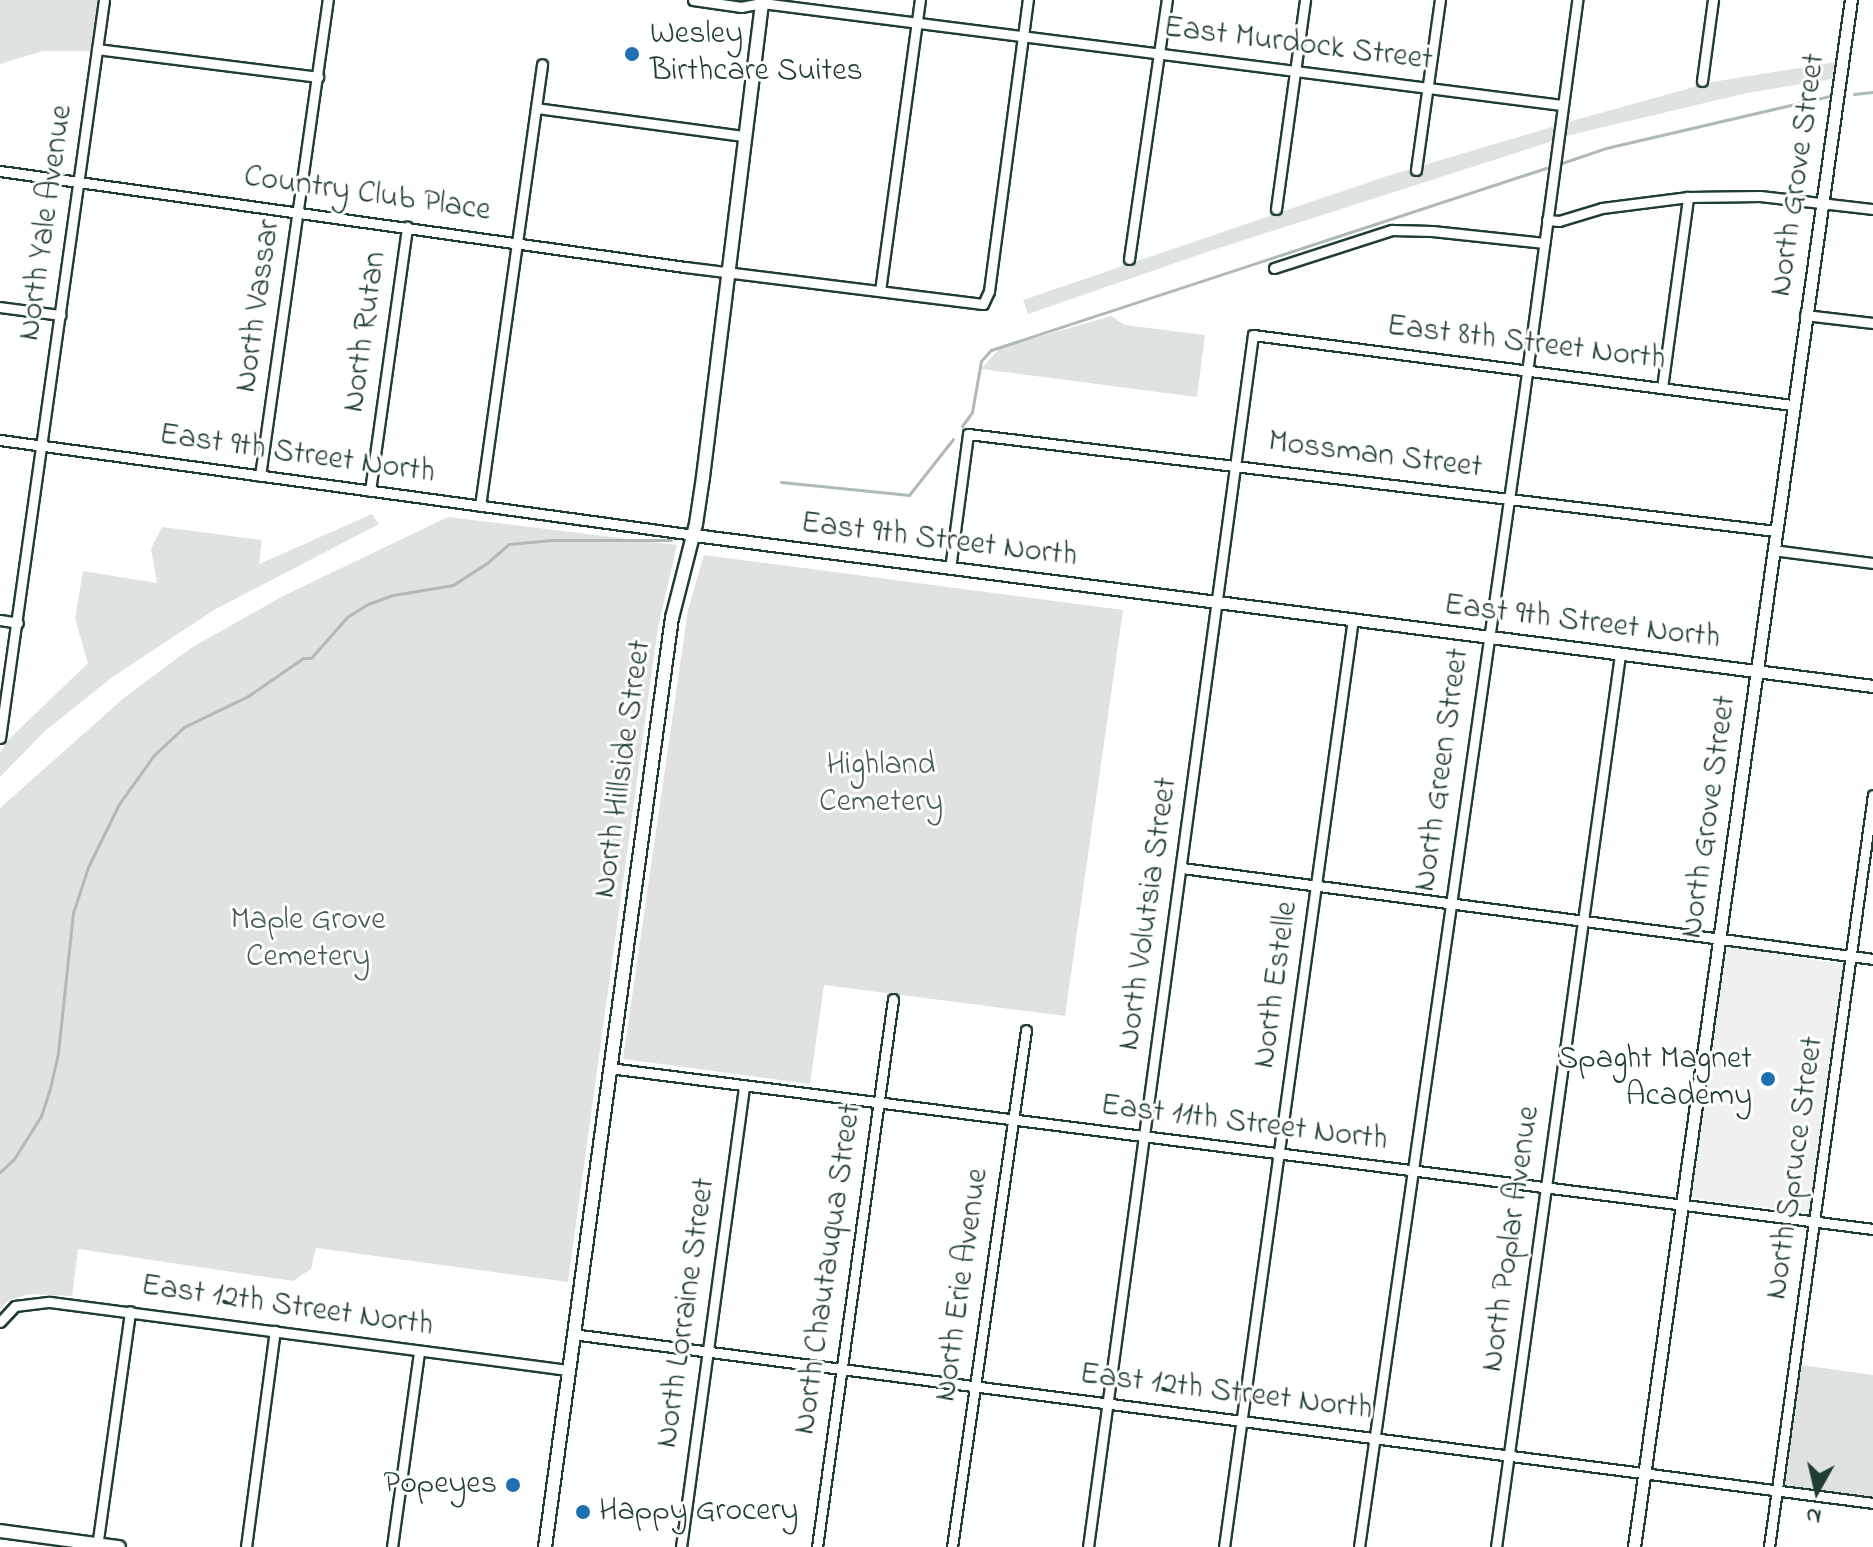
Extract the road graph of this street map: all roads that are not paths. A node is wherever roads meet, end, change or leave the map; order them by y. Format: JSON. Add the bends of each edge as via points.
{"nodes":[{"id":1,"x":104,"y":0,"type":"edge"},
{"id":2,"x":328,"y":0,"type":"edge"},
{"id":3,"x":693,"y":0,"type":"edge"},
{"id":4,"x":920,"y":0,"type":"edge"},
{"id":5,"x":1028,"y":0,"type":"edge"},
{"id":6,"x":1167,"y":0,"type":"edge"},
{"id":7,"x":1305,"y":0,"type":"edge"},
{"id":8,"x":1440,"y":0,"type":"edge"},
{"id":9,"x":1577,"y":0,"type":"edge"},
{"id":10,"x":1713,"y":0,"type":"edge"},
{"id":11,"x":1851,"y":0,"type":"edge"},
{"id":12,"x":762,"y":2,"type":"edge"},
{"id":13,"x":917,"y":23,"type":"junction"},
{"id":14,"x":1023,"y":36,"type":"junction"},
{"id":15,"x":97,"y":49,"type":"junction"},
{"id":16,"x":1159,"y":54,"type":"junction"},
{"id":17,"x":542,"y":64,"type":"dead end"},
{"id":18,"x":1295,"y":71,"type":"junction"},
{"id":19,"x":318,"y":77,"type":"junction"},
{"id":20,"x":1702,"y":81,"type":"dead end"},
{"id":21,"x":1428,"y":88,"type":"junction"},
{"id":22,"x":1562,"y":105,"type":"junction"},
{"id":23,"x":536,"y":108,"type":"junction"},
{"id":24,"x":744,"y":136,"type":"junction"},
{"id":25,"x":1416,"y":170,"type":"dead end"},
{"id":26,"x":0,"y":171,"type":"edge"},
{"id":27,"x":78,"y":182,"type":"junction"},
{"id":28,"x":1688,"y":197,"type":"junction"},
{"id":29,"x":1822,"y":203,"type":"junction"},
{"id":30,"x":1276,"y":209,"type":"dead end"},
{"id":31,"x":1873,"y":209,"type":"edge"},
{"id":32,"x":299,"y":212,"type":"junction"},
{"id":33,"x":1547,"y":220,"type":"junction"},
{"id":34,"x":407,"y":227,"type":"junction"},
{"id":35,"x":517,"y":243,"type":"junction"},
{"id":36,"x":1544,"y":243,"type":"junction"},
{"id":37,"x":1129,"y":259,"type":"dead end"},
{"id":38,"x":1279,"y":266,"type":"dead end"},
{"id":39,"x":727,"y":272,"type":"junction"},
{"id":40,"x":880,"y":291,"type":"junction"},
{"id":41,"x":0,"y":307,"type":"edge"},
{"id":42,"x":60,"y":315,"type":"junction"},
{"id":43,"x":1805,"y":315,"type":"junction"},
{"id":44,"x":1873,"y":323,"type":"edge"},
{"id":45,"x":1253,"y":335,"type":"joint"},
{"id":46,"x":1527,"y":370,"type":"junction"},
{"id":47,"x":1662,"y":388,"type":"junction"},
{"id":48,"x":1792,"y":405,"type":"junction"},
{"id":49,"x":0,"y":440,"type":"edge"},
{"id":50,"x":42,"y":446,"type":"junction"},
{"id":51,"x":1234,"y":465,"type":"junction"},
{"id":52,"x":260,"y":476,"type":"junction"},
{"id":53,"x":370,"y":491,"type":"junction"},
{"id":54,"x":1509,"y":499,"type":"junction"},
{"id":55,"x":480,"y":506,"type":"junction"},
{"id":56,"x":1775,"y":531,"type":"junction"},
{"id":57,"x":694,"y":535,"type":"junction"},
{"id":58,"x":1773,"y":550,"type":"junction"},
{"id":59,"x":1873,"y":563,"type":"edge"},
{"id":60,"x":950,"y":569,"type":"junction"},
{"id":61,"x":1215,"y":602,"type":"junction"},
{"id":62,"x":1353,"y":619,"type":"junction"},
{"id":63,"x":0,"y":620,"type":"edge"},
{"id":64,"x":18,"y":623,"type":"junction"},
{"id":65,"x":1489,"y":637,"type":"junction"},
{"id":66,"x":1620,"y":654,"type":"junction"},
{"id":67,"x":1756,"y":671,"type":"junction"},
{"id":68,"x":1873,"y":686,"type":"edge"},
{"id":69,"x":0,"y":738,"type":"edge"},
{"id":70,"x":1873,"y":795,"type":"edge"},
{"id":71,"x":1182,"y":868,"type":"junction"},
{"id":72,"x":1317,"y":886,"type":"junction"},
{"id":73,"x":1449,"y":904,"type":"junction"},
{"id":74,"x":1584,"y":923,"type":"junction"},
{"id":75,"x":1720,"y":940,"type":"junction"},
{"id":76,"x":1850,"y":956,"type":"junction"},
{"id":77,"x":1873,"y":959,"type":"edge"},
{"id":78,"x":893,"y":999,"type":"dead end"},
{"id":79,"x":1026,"y":1030,"type":"dead end"},
{"id":80,"x":609,"y":1068,"type":"junction"},
{"id":81,"x":744,"y":1086,"type":"junction"},
{"id":82,"x":879,"y":1104,"type":"junction"},
{"id":83,"x":1013,"y":1120,"type":"junction"},
{"id":84,"x":1145,"y":1137,"type":"junction"},
{"id":85,"x":1279,"y":1155,"type":"junction"},
{"id":86,"x":1413,"y":1172,"type":"junction"},
{"id":87,"x":1545,"y":1189,"type":"junction"},
{"id":88,"x":1682,"y":1206,"type":"junction"},
{"id":89,"x":1816,"y":1222,"type":"junction"},
{"id":90,"x":1873,"y":1229,"type":"edge"},
{"id":91,"x":130,"y":1311,"type":"junction"},
{"id":92,"x":2,"y":1320,"type":"edge"},
{"id":93,"x":275,"y":1331,"type":"junction"},
{"id":94,"x":572,"y":1334,"type":"junction"},
{"id":95,"x":709,"y":1351,"type":"junction"},
{"id":96,"x":419,"y":1352,"type":"junction"},
{"id":97,"x":568,"y":1370,"type":"junction"},
{"id":98,"x":842,"y":1370,"type":"junction"},
{"id":99,"x":974,"y":1387,"type":"junction"},
{"id":100,"x":1107,"y":1404,"type":"junction"},
{"id":101,"x":1241,"y":1421,"type":"junction"},
{"id":102,"x":1374,"y":1439,"type":"junction"},
{"id":103,"x":1508,"y":1456,"type":"junction"},
{"id":104,"x":1645,"y":1474,"type":"junction"},
{"id":105,"x":1777,"y":1491,"type":"junction"},
{"id":106,"x":1873,"y":1503,"type":"edge"},
{"id":107,"x":0,"y":1531,"type":"edge"},
{"id":108,"x":97,"y":1546,"type":"edge"},
{"id":109,"x":119,"y":1547,"type":"edge"},
{"id":110,"x":246,"y":1547,"type":"edge"},
{"id":111,"x":392,"y":1547,"type":"edge"},
{"id":112,"x":545,"y":1547,"type":"edge"},
{"id":113,"x":681,"y":1547,"type":"edge"},
{"id":114,"x":817,"y":1547,"type":"edge"},
{"id":115,"x":952,"y":1547,"type":"edge"},
{"id":116,"x":1088,"y":1547,"type":"edge"},
{"id":117,"x":1224,"y":1547,"type":"edge"},
{"id":118,"x":1359,"y":1547,"type":"edge"},
{"id":119,"x":1496,"y":1547,"type":"edge"},
{"id":120,"x":1634,"y":1547,"type":"edge"},
{"id":121,"x":1769,"y":1547,"type":"edge"}],
"edges":[{"from":1,"to":15,"type":"street","name":"North Yale Avenue"},
{"from":2,"to":19,"type":"street","name":"North Vassar"},
{"from":3,"to":12,"type":"street","name":"East Murdock Street","via":[[741,7]]},
{"from":4,"to":13,"type":"street"},
{"from":5,"to":14,"type":"street"},
{"from":6,"to":16,"type":"street"},
{"from":7,"to":18,"type":"street"},
{"from":8,"to":21,"type":"street"},
{"from":9,"to":22,"type":"street","name":"North Green Street"},
{"from":10,"to":20,"type":"street"},
{"from":11,"to":29,"type":"street","name":"North Grove Street"},
{"from":12,"to":13,"type":"street","name":"East Murdock Street"},
{"from":12,"to":24,"type":"main road","name":"North Hillside Street"},
{"from":13,"to":14,"type":"street","name":"East Murdock Street"},
{"from":13,"to":40,"type":"street"},
{"from":14,"to":16,"type":"street","name":"East Murdock Street"},
{"from":14,"to":40,"type":"street","via":[[989,291],[983,304]]},
{"from":15,"to":19,"type":"street"},
{"from":15,"to":27,"type":"street","name":"North Yale Avenue"},
{"from":16,"to":18,"type":"street","name":"East Murdock Street"},
{"from":16,"to":37,"type":"street"},
{"from":17,"to":23,"type":"street"},
{"from":18,"to":21,"type":"street","name":"East Murdock Street"},
{"from":18,"to":30,"type":"street"},
{"from":19,"to":32,"type":"street","name":"North Vassar"},
{"from":21,"to":22,"type":"street","name":"East Murdock Street"},
{"from":21,"to":25,"type":"street"},
{"from":22,"to":33,"type":"street","name":"North Green Street"},
{"from":23,"to":24,"type":"street"},
{"from":23,"to":35,"type":"street"},
{"from":24,"to":39,"type":"main road","name":"North Hillside Street"},
{"from":26,"to":27,"type":"street","name":"Country Club Place"},
{"from":27,"to":32,"type":"street","name":"Country Club Place"},
{"from":27,"to":42,"type":"street","name":"North Yale Avenue"},
{"from":28,"to":29,"type":"street","via":[[1760,196]]},
{"from":28,"to":33,"type":"street"},
{"from":28,"to":47,"type":"street"},
{"from":29,"to":31,"type":"street"},
{"from":29,"to":43,"type":"street","name":"North Grove Street"},
{"from":32,"to":34,"type":"street","name":"Country Club Place"},
{"from":32,"to":52,"type":"street","name":"North Vassar"},
{"from":33,"to":36,"type":"street","name":"North Green Street"},
{"from":34,"to":35,"type":"street","name":"Country Club Place"},
{"from":34,"to":53,"type":"street","name":"North Rutan"},
{"from":35,"to":39,"type":"street","name":"Country Club Place"},
{"from":35,"to":55,"type":"street"},
{"from":36,"to":38,"type":"street","via":[[1392,230]]},
{"from":36,"to":46,"type":"street","name":"North Green Street"},
{"from":39,"to":40,"type":"street"},
{"from":39,"to":57,"type":"main road","name":"North Hillside Street"},
{"from":41,"to":42,"type":"street"},
{"from":42,"to":50,"type":"street","name":"North Yale Avenue"},
{"from":43,"to":44,"type":"street"},
{"from":43,"to":48,"type":"street","name":"North Grove Street"},
{"from":45,"to":46,"type":"street","name":"East 8th Street North"},
{"from":45,"to":51,"type":"street","name":"North Volutsia Street"},
{"from":46,"to":47,"type":"street","name":"East 8th Street North"},
{"from":46,"to":54,"type":"street","name":"North Green Street"},
{"from":47,"to":48,"type":"street","name":"East 8th Street North"},
{"from":48,"to":56,"type":"street","name":"North Grove Street"},
{"from":49,"to":50,"type":"street","name":"East 9th Street North"},
{"from":50,"to":52,"type":"street","name":"East 9th Street North"},
{"from":50,"to":64,"type":"street","name":"North Yale Avenue"},
{"from":51,"to":54,"type":"street","name":"Mossman Street"},
{"from":51,"to":60,"type":"street","name":"Mossman Street","via":[[968,434]]},
{"from":51,"to":61,"type":"street","name":"North Volutsia Street"},
{"from":52,"to":53,"type":"street","name":"East 9th Street North"},
{"from":53,"to":55,"type":"street","name":"East 9th Street North"},
{"from":54,"to":56,"type":"street","name":"Mossman Street"},
{"from":54,"to":65,"type":"street","name":"North Green Street"},
{"from":55,"to":57,"type":"street","name":"East 9th Street North"},
{"from":56,"to":58,"type":"street","name":"North Grove Street"},
{"from":57,"to":60,"type":"street","name":"East 9th Street North"},
{"from":57,"to":80,"type":"main road","name":"North Hillside Street","via":[[672,618]]},
{"from":58,"to":59,"type":"street"},
{"from":58,"to":67,"type":"street","name":"North Grove Street"},
{"from":60,"to":61,"type":"street","name":"East 9th Street North"},
{"from":61,"to":62,"type":"street","name":"East 9th Street North"},
{"from":61,"to":71,"type":"street","name":"North Volutsia Street"},
{"from":62,"to":65,"type":"street","name":"East 9th Street North"},
{"from":62,"to":72,"type":"street","name":"North Estelle"},
{"from":63,"to":64,"type":"street"},
{"from":64,"to":69,"type":"street","name":"North Yale Avenue"},
{"from":65,"to":66,"type":"street","name":"East 9th Street North"},
{"from":65,"to":73,"type":"street","name":"North Green Street"},
{"from":66,"to":67,"type":"street","name":"East 9th Street North"},
{"from":66,"to":74,"type":"street","name":"North Poplar Avenue"},
{"from":67,"to":68,"type":"street","name":"East 9th Street North"},
{"from":67,"to":75,"type":"street","name":"North Grove Street"},
{"from":70,"to":76,"type":"street","name":"North Spruce Street"},
{"from":71,"to":72,"type":"street"},
{"from":71,"to":84,"type":"street","name":"North Volutsia Street"},
{"from":72,"to":73,"type":"street"},
{"from":72,"to":85,"type":"street","name":"North Estelle"},
{"from":73,"to":74,"type":"street"},
{"from":73,"to":86,"type":"street","name":"North Green Street"},
{"from":74,"to":75,"type":"street"},
{"from":74,"to":87,"type":"street","name":"North Poplar Avenue"},
{"from":75,"to":76,"type":"street"},
{"from":75,"to":88,"type":"street","name":"North Grove Street"},
{"from":76,"to":77,"type":"street"},
{"from":76,"to":89,"type":"street","name":"North Spruce Street"},
{"from":78,"to":82,"type":"street","name":"North Chautauqua Street"},
{"from":79,"to":83,"type":"street","name":"North Erie Avenue"},
{"from":80,"to":81,"type":"street","name":"East 11th Street North"},
{"from":80,"to":94,"type":"main road","name":"North Hillside Street"},
{"from":81,"to":82,"type":"street","name":"East 11th Street North"},
{"from":81,"to":95,"type":"street","name":"North Lorraine Street"},
{"from":82,"to":83,"type":"street","name":"East 11th Street North"},
{"from":82,"to":98,"type":"street","name":"North Chautauqua Street"},
{"from":83,"to":84,"type":"street","name":"East 11th Street North"},
{"from":83,"to":99,"type":"street","name":"North Erie Avenue"},
{"from":84,"to":85,"type":"street","name":"East 11th Street North"},
{"from":84,"to":100,"type":"street","name":"North Volutsia Street"},
{"from":85,"to":86,"type":"street","name":"East 11th Street North"},
{"from":85,"to":101,"type":"street","name":"North Estelle"},
{"from":86,"to":87,"type":"street","name":"East 11th Street North"},
{"from":86,"to":102,"type":"street","name":"North Green Street"},
{"from":87,"to":88,"type":"street","name":"East 11th Street North"},
{"from":87,"to":103,"type":"street","name":"North Poplar Avenue"},
{"from":88,"to":89,"type":"street","name":"East 11th Street North"},
{"from":88,"to":104,"type":"street","name":"North Grove Street"},
{"from":89,"to":90,"type":"street","name":"East 11th Street North"},
{"from":89,"to":105,"type":"street","name":"North Spruce Street"},
{"from":91,"to":92,"type":"street","name":"East 12th Street North","via":[[50,1302],[15,1306]]},
{"from":91,"to":93,"type":"street","name":"East 12th Street North"},
{"from":91,"to":108,"type":"street"},
{"from":93,"to":96,"type":"street","name":"East 12th Street North"},
{"from":93,"to":110,"type":"street"},
{"from":94,"to":95,"type":"street","name":"East 12th Street North"},
{"from":94,"to":97,"type":"main road","name":"North Hillside Street"},
{"from":95,"to":98,"type":"street","name":"East 12th Street North"},
{"from":95,"to":113,"type":"street","name":"North Lorraine Street"},
{"from":96,"to":97,"type":"street","name":"East 12th Street North"},
{"from":96,"to":111,"type":"street"},
{"from":97,"to":112,"type":"main road","name":"North Hillside Street"},
{"from":98,"to":99,"type":"street","name":"East 12th Street North"},
{"from":98,"to":114,"type":"street","name":"North Chautauqua Street"},
{"from":99,"to":100,"type":"street","name":"East 12th Street North"},
{"from":99,"to":115,"type":"street","name":"North Erie Avenue"},
{"from":100,"to":101,"type":"street","name":"East 12th Street North"},
{"from":100,"to":116,"type":"street","name":"North Volutsia Street"},
{"from":101,"to":102,"type":"street","name":"East 12th Street North"},
{"from":101,"to":117,"type":"street","name":"North Estelle"},
{"from":102,"to":103,"type":"street","name":"East 12th Street North"},
{"from":102,"to":118,"type":"street","name":"North Green Street"},
{"from":103,"to":104,"type":"street","name":"East 12th Street North"},
{"from":103,"to":119,"type":"street","name":"North Poplar Avenue"},
{"from":104,"to":105,"type":"street","name":"East 12th Street North"},
{"from":104,"to":120,"type":"street","name":"North Grove Street"},
{"from":105,"to":106,"type":"street","name":"East 12th Street North"},
{"from":105,"to":121,"type":"street","name":"North Spruce Street"},
{"from":107,"to":108,"type":"main road"},
{"from":108,"to":109,"type":"main road"}]}
